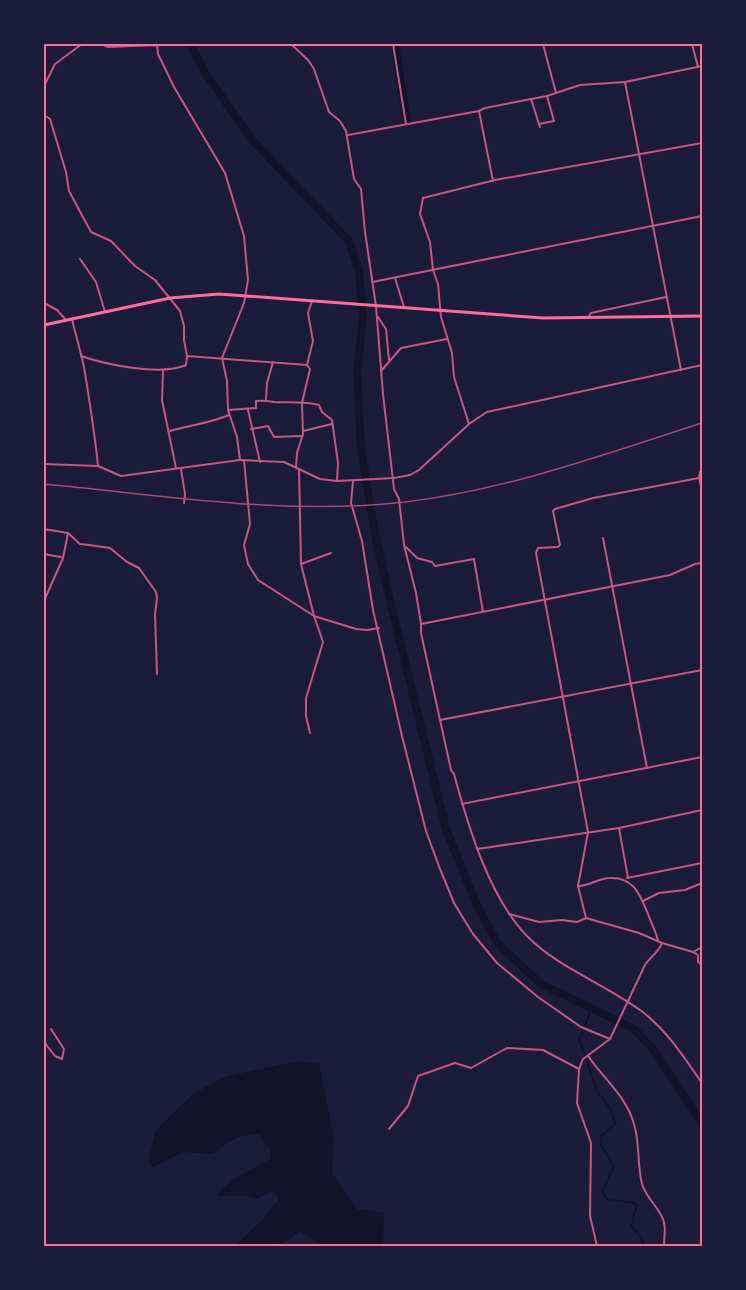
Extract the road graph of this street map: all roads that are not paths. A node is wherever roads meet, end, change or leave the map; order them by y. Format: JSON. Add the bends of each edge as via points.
{"nodes":[{"id":1,"x":82,"y":44,"type":"edge"},
{"id":2,"x":101,"y":44,"type":"edge"},
{"id":3,"x":291,"y":44,"type":"edge"},
{"id":4,"x":393,"y":44,"type":"edge"},
{"id":5,"x":543,"y":44,"type":"edge"},
{"id":6,"x":693,"y":44,"type":"edge"},
{"id":7,"x":702,"y":66,"type":"edge"},
{"id":8,"x":698,"y":67,"type":"junction"},
{"id":9,"x":625,"y":82,"type":"junction"},
{"id":10,"x":44,"y":86,"type":"edge"},
{"id":11,"x":556,"y":93,"type":"junction"},
{"id":12,"x":547,"y":96,"type":"junction"},
{"id":13,"x":531,"y":99,"type":"junction"},
{"id":14,"x":479,"y":111,"type":"junction"},
{"id":15,"x":44,"y":115,"type":"edge"},
{"id":16,"x":406,"y":125,"type":"junction"},
{"id":17,"x":348,"y":135,"type":"junction"},
{"id":18,"x":702,"y":143,"type":"edge"},
{"id":19,"x":640,"y":155,"type":"junction"},
{"id":20,"x":493,"y":181,"type":"junction"},
{"id":21,"x":702,"y":216,"type":"edge"},
{"id":22,"x":653,"y":226,"type":"junction"},
{"id":23,"x":80,"y":259,"type":"dead end"},
{"id":24,"x":433,"y":270,"type":"junction"},
{"id":25,"x":395,"y":278,"type":"junction"},
{"id":26,"x":372,"y":282,"type":"junction"},
{"id":27,"x":245,"y":296,"type":"junction"},
{"id":28,"x":667,"y":296,"type":"junction"},
{"id":29,"x":170,"y":298,"type":"junction"},
{"id":30,"x":312,"y":301,"type":"junction"},
{"id":31,"x":44,"y":303,"type":"edge"},
{"id":32,"x":374,"y":306,"type":"junction"},
{"id":33,"x":405,"y":308,"type":"junction"},
{"id":34,"x":441,"y":310,"type":"junction"},
{"id":35,"x":105,"y":312,"type":"junction"},
{"id":36,"x":377,"y":315,"type":"junction"},
{"id":37,"x":671,"y":316,"type":"junction"},
{"id":38,"x":702,"y":316,"type":"edge"},
{"id":39,"x":72,"y":319,"type":"junction"},
{"id":40,"x":588,"y":319,"type":"junction"},
{"id":41,"x":66,"y":320,"type":"junction"},
{"id":42,"x":44,"y":325,"type":"edge"},
{"id":43,"x":447,"y":339,"type":"junction"},
{"id":44,"x":81,"y":356,"type":"junction"},
{"id":45,"x":187,"y":356,"type":"junction"},
{"id":46,"x":222,"y":358,"type":"junction"},
{"id":47,"x":389,"y":360,"type":"junction"},
{"id":48,"x":273,"y":362,"type":"junction"},
{"id":49,"x":307,"y":365,"type":"junction"},
{"id":50,"x":702,"y":365,"type":"edge"},
{"id":51,"x":681,"y":370,"type":"junction"},
{"id":52,"x":163,"y":371,"type":"junction"},
{"id":53,"x":381,"y":371,"type":"junction"},
{"id":54,"x":266,"y":399,"type":"junction"},
{"id":55,"x":302,"y":402,"type":"junction"},
{"id":56,"x":228,"y":410,"type":"junction"},
{"id":57,"x":248,"y":410,"type":"junction"},
{"id":58,"x":229,"y":415,"type":"junction"},
{"id":59,"x":333,"y":424,"type":"junction"},
{"id":60,"x":469,"y":424,"type":"junction"},
{"id":61,"x":251,"y":429,"type":"junction"},
{"id":62,"x":170,"y":431,"type":"junction"},
{"id":63,"x":303,"y":431,"type":"junction"},
{"id":64,"x":302,"y":436,"type":"junction"},
{"id":65,"x":242,"y":460,"type":"junction"},
{"id":66,"x":260,"y":462,"type":"junction"},
{"id":67,"x":44,"y":464,"type":"edge"},
{"id":68,"x":98,"y":466,"type":"junction"},
{"id":69,"x":177,"y":469,"type":"junction"},
{"id":70,"x":181,"y":469,"type":"junction"},
{"id":71,"x":297,"y":469,"type":"junction"},
{"id":72,"x":702,"y":471,"type":"edge"},
{"id":73,"x":699,"y":478,"type":"junction"},
{"id":74,"x":392,"y":479,"type":"junction"},
{"id":75,"x":354,"y":481,"type":"junction"},
{"id":76,"x":337,"y":482,"type":"junction"},
{"id":77,"x":702,"y":491,"type":"edge"},
{"id":78,"x":184,"y":503,"type":"dead end"},
{"id":79,"x":44,"y":529,"type":"edge"},
{"id":80,"x":68,"y":534,"type":"junction"},
{"id":81,"x":603,"y":538,"type":"dead end"},
{"id":82,"x":404,"y":546,"type":"junction"},
{"id":83,"x":331,"y":553,"type":"dead end"},
{"id":84,"x":44,"y":554,"type":"edge"},
{"id":85,"x":63,"y":558,"type":"junction"},
{"id":86,"x":702,"y":563,"type":"edge"},
{"id":87,"x":301,"y":564,"type":"junction"},
{"id":88,"x":612,"y":585,"type":"junction"},
{"id":89,"x":544,"y":599,"type":"junction"},
{"id":90,"x":44,"y":601,"type":"edge"},
{"id":91,"x":483,"y":612,"type":"junction"},
{"id":92,"x":314,"y":616,"type":"junction"},
{"id":93,"x":422,"y":624,"type":"junction"},
{"id":94,"x":379,"y":628,"type":"junction"},
{"id":95,"x":702,"y":670,"type":"edge"},
{"id":96,"x":157,"y":674,"type":"dead end"},
{"id":97,"x":631,"y":684,"type":"junction"},
{"id":98,"x":562,"y":697,"type":"junction"},
{"id":99,"x":440,"y":720,"type":"junction"},
{"id":100,"x":310,"y":733,"type":"dead end"},
{"id":101,"x":702,"y":757,"type":"edge"},
{"id":102,"x":647,"y":768,"type":"junction"},
{"id":103,"x":578,"y":781,"type":"junction"},
{"id":104,"x":462,"y":804,"type":"junction"},
{"id":105,"x":702,"y":810,"type":"edge"},
{"id":106,"x":619,"y":828,"type":"junction"},
{"id":107,"x":588,"y":832,"type":"junction"},
{"id":108,"x":477,"y":849,"type":"junction"},
{"id":109,"x":702,"y":863,"type":"edge"},
{"id":110,"x":628,"y":879,"type":"junction"},
{"id":111,"x":702,"y":883,"type":"edge"},
{"id":112,"x":578,"y":886,"type":"junction"},
{"id":113,"x":642,"y":901,"type":"junction"},
{"id":114,"x":509,"y":914,"type":"junction"},
{"id":115,"x":586,"y":918,"type":"junction"},
{"id":116,"x":658,"y":941,"type":"junction"},
{"id":117,"x":663,"y":943,"type":"junction"},
{"id":118,"x":702,"y":948,"type":"edge"},
{"id":119,"x":693,"y":952,"type":"junction"},
{"id":120,"x":702,"y":965,"type":"edge"},
{"id":121,"x":628,"y":1002,"type":"junction"},
{"id":122,"x":51,"y":1029,"type":"dead end"},
{"id":123,"x":610,"y":1039,"type":"junction"},
{"id":124,"x":44,"y":1042,"type":"edge"},
{"id":125,"x":585,"y":1058,"type":"junction"},
{"id":126,"x":579,"y":1069,"type":"junction"},
{"id":127,"x":702,"y":1083,"type":"edge"},
{"id":128,"x":389,"y":1129,"type":"dead end"},
{"id":129,"x":597,"y":1246,"type":"edge"},
{"id":130,"x":664,"y":1246,"type":"edge"}],
"edges":[{"from":1,"to":10,"type":"street","via":[[55,64]]},
{"from":2,"to":27,"type":"street","via":[[157,45],[174,87],[228,180],[244,236],[248,280]]},
{"from":3,"to":17,"type":"street","via":[[314,69],[329,112]]},
{"from":4,"to":16,"type":"street"},
{"from":5,"to":11,"type":"street"},
{"from":6,"to":8,"type":"street"},
{"from":7,"to":8,"type":"street"},
{"from":8,"to":9,"type":"street"},
{"from":9,"to":11,"type":"street","via":[[580,86]]},
{"from":9,"to":19,"type":"street"},
{"from":11,"to":12,"type":"street"},
{"from":12,"to":13,"type":"street"},
{"from":12,"to":13,"type":"street","via":[[554,121],[539,126]]},
{"from":13,"to":14,"type":"street"},
{"from":14,"to":16,"type":"street"},
{"from":14,"to":20,"type":"street"},
{"from":15,"to":29,"type":"street","via":[[50,119],[69,191],[91,232],[111,241]]},
{"from":16,"to":17,"type":"street"},
{"from":17,"to":26,"type":"street","via":[[354,179],[361,189]]},
{"from":18,"to":19,"type":"street"},
{"from":19,"to":20,"type":"street"},
{"from":19,"to":22,"type":"street"},
{"from":20,"to":24,"type":"street","via":[[423,198],[420,214],[430,242]]},
{"from":21,"to":22,"type":"street"},
{"from":22,"to":24,"type":"street"},
{"from":22,"to":28,"type":"street"},
{"from":23,"to":35,"type":"street","via":[[96,282]]},
{"from":24,"to":25,"type":"street"},
{"from":24,"to":34,"type":"street"},
{"from":25,"to":26,"type":"street"},
{"from":25,"to":33,"type":"street"},
{"from":26,"to":32,"type":"street"},
{"from":27,"to":29,"type":"main road"},
{"from":27,"to":30,"type":"main road"},
{"from":27,"to":46,"type":"street"},
{"from":28,"to":37,"type":"street"},
{"from":28,"to":40,"type":"street","via":[[591,312]]},
{"from":29,"to":35,"type":"main road"},
{"from":29,"to":45,"type":"street","via":[[183,316]]},
{"from":30,"to":32,"type":"main road"},
{"from":30,"to":49,"type":"street","via":[[308,313],[313,340]]},
{"from":31,"to":41,"type":"street"},
{"from":32,"to":33,"type":"main road"},
{"from":32,"to":36,"type":"street"},
{"from":33,"to":34,"type":"main road"},
{"from":34,"to":40,"type":"main road"},
{"from":34,"to":43,"type":"street"},
{"from":35,"to":39,"type":"main road"},
{"from":36,"to":47,"type":"street","via":[[386,329]]},
{"from":36,"to":53,"type":"street"},
{"from":37,"to":38,"type":"main road"},
{"from":37,"to":40,"type":"main road"},
{"from":37,"to":51,"type":"street"},
{"from":39,"to":41,"type":"main road"},
{"from":39,"to":44,"type":"street"},
{"from":41,"to":42,"type":"main road"},
{"from":43,"to":47,"type":"street","via":[[401,348]]},
{"from":43,"to":60,"type":"street"},
{"from":44,"to":52,"type":"street"},
{"from":44,"to":68,"type":"street"},
{"from":45,"to":46,"type":"street"},
{"from":45,"to":52,"type":"street","via":[[186,365]]},
{"from":46,"to":48,"type":"street"},
{"from":46,"to":56,"type":"street"},
{"from":47,"to":53,"type":"street"},
{"from":48,"to":49,"type":"street"},
{"from":48,"to":54,"type":"street"},
{"from":49,"to":55,"type":"street","via":[[310,369]]},
{"from":50,"to":51,"type":"street"},
{"from":51,"to":60,"type":"street","via":[[488,412]]},
{"from":52,"to":62,"type":"street","via":[[162,400]]},
{"from":53,"to":74,"type":"street"},
{"from":54,"to":55,"type":"street"},
{"from":54,"to":57,"type":"street","via":[[256,401],[256,408]]},
{"from":55,"to":59,"type":"street","via":[[319,405]]},
{"from":55,"to":63,"type":"street"},
{"from":56,"to":57,"type":"street"},
{"from":56,"to":58,"type":"street"},
{"from":57,"to":61,"type":"street"},
{"from":58,"to":62,"type":"street"},
{"from":58,"to":65,"type":"street"},
{"from":59,"to":63,"type":"street"},
{"from":59,"to":76,"type":"street"},
{"from":60,"to":74,"type":"street","via":[[419,470]]},
{"from":61,"to":64,"type":"street","via":[[268,426],[274,437]]},
{"from":61,"to":66,"type":"street"},
{"from":62,"to":69,"type":"street"},
{"from":63,"to":64,"type":"street"},
{"from":64,"to":71,"type":"street"},
{"from":65,"to":66,"type":"street"},
{"from":65,"to":70,"type":"street"},
{"from":65,"to":92,"type":"street","via":[[250,524],[244,545],[248,564],[258,580]]},
{"from":66,"to":71,"type":"street","via":[[284,462]]},
{"from":67,"to":68,"type":"street"},
{"from":68,"to":69,"type":"street","via":[[121,476]]},
{"from":69,"to":70,"type":"street"},
{"from":70,"to":78,"type":"street"},
{"from":71,"to":76,"type":"street"},
{"from":71,"to":87,"type":"street"},
{"from":72,"to":73,"type":"street"},
{"from":73,"to":77,"type":"street"},
{"from":73,"to":89,"type":"street","via":[[555,509],[560,544],[538,548],[536,553]]},
{"from":74,"to":75,"type":"street"},
{"from":74,"to":82,"type":"street","via":[[399,499]]},
{"from":75,"to":76,"type":"street"},
{"from":75,"to":94,"type":"street","via":[[351,503]]},
{"from":79,"to":80,"type":"street"},
{"from":80,"to":85,"type":"street"},
{"from":80,"to":96,"type":"street","via":[[80,544],[110,548],[139,568],[157,594]]},
{"from":81,"to":88,"type":"street"},
{"from":82,"to":91,"type":"street","via":[[435,567],[474,559]]},
{"from":82,"to":93,"type":"street"},
{"from":83,"to":87,"type":"street"},
{"from":84,"to":85,"type":"street"},
{"from":85,"to":90,"type":"street"},
{"from":86,"to":88,"type":"street","via":[[669,575]]},
{"from":87,"to":92,"type":"street"},
{"from":88,"to":89,"type":"street"},
{"from":88,"to":97,"type":"street"},
{"from":89,"to":91,"type":"street"},
{"from":89,"to":98,"type":"street"},
{"from":91,"to":93,"type":"street"},
{"from":92,"to":94,"type":"street","via":[[356,629]]},
{"from":92,"to":100,"type":"street","via":[[323,642],[306,698]]},
{"from":93,"to":99,"type":"street"},
{"from":94,"to":123,"type":"street","via":[[426,831],[454,903],[497,963],[581,1027]]},
{"from":95,"to":97,"type":"street"},
{"from":97,"to":98,"type":"street"},
{"from":97,"to":102,"type":"street"},
{"from":98,"to":99,"type":"street"},
{"from":98,"to":103,"type":"street"},
{"from":99,"to":104,"type":"street"},
{"from":101,"to":102,"type":"street"},
{"from":102,"to":103,"type":"street"},
{"from":103,"to":104,"type":"street"},
{"from":103,"to":107,"type":"street"},
{"from":104,"to":108,"type":"street"},
{"from":105,"to":106,"type":"street"},
{"from":106,"to":107,"type":"street"},
{"from":106,"to":110,"type":"street"},
{"from":107,"to":108,"type":"street"},
{"from":107,"to":112,"type":"street"},
{"from":108,"to":114,"type":"street"},
{"from":109,"to":110,"type":"street"},
{"from":110,"to":112,"type":"street","via":[[608,878]]},
{"from":110,"to":113,"type":"street"},
{"from":111,"to":113,"type":"street"},
{"from":112,"to":115,"type":"street"},
{"from":113,"to":116,"type":"street"},
{"from":114,"to":115,"type":"street","via":[[539,922],[577,922]]},
{"from":114,"to":121,"type":"street","via":[[541,948]]},
{"from":115,"to":116,"type":"street"},
{"from":116,"to":117,"type":"street"},
{"from":117,"to":119,"type":"street"},
{"from":117,"to":121,"type":"street","via":[[645,965]]},
{"from":118,"to":119,"type":"street"},
{"from":119,"to":120,"type":"street"},
{"from":121,"to":123,"type":"street"},
{"from":121,"to":127,"type":"street","via":[[674,1042]]},
{"from":122,"to":124,"type":"street","via":[[64,1049],[62,1059]]},
{"from":123,"to":125,"type":"street"},
{"from":125,"to":126,"type":"street"},
{"from":125,"to":130,"type":"street","via":[[618,1090],[629,1109],[635,1125],[642,1185],[662,1215]]},
{"from":126,"to":128,"type":"street","via":[[543,1050],[513,1047],[471,1068],[455,1063],[418,1076],[408,1106]]},
{"from":126,"to":129,"type":"street","via":[[577,1103],[591,1143],[590,1216]]}]}
